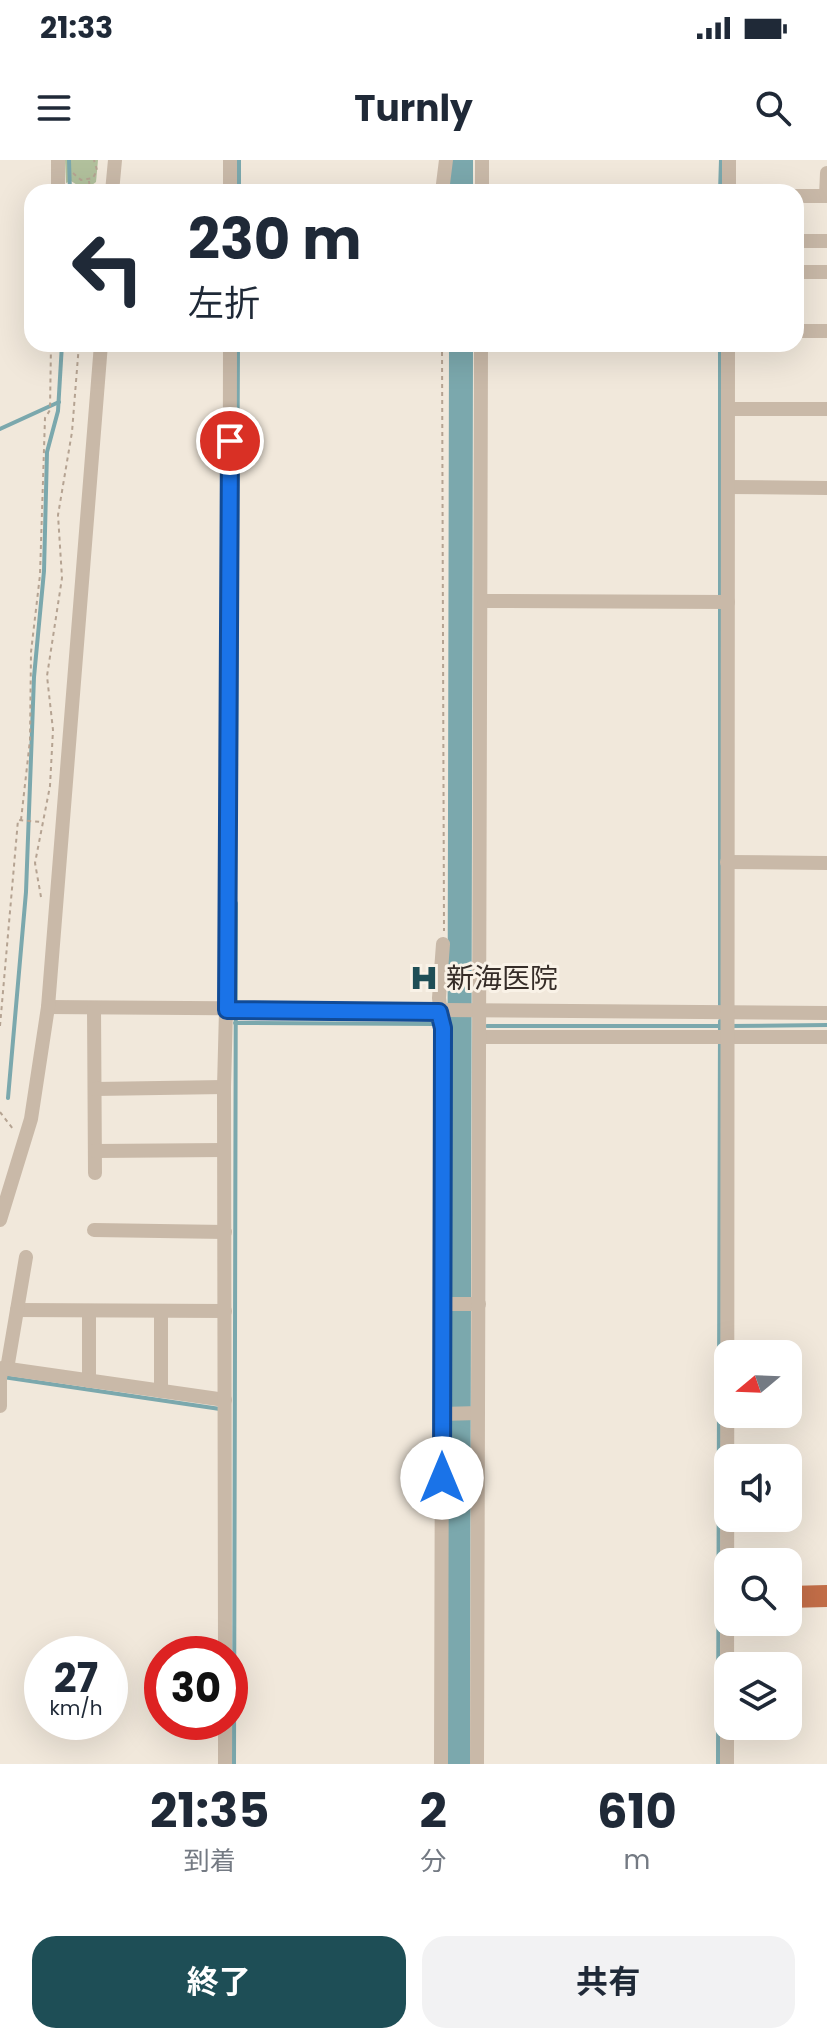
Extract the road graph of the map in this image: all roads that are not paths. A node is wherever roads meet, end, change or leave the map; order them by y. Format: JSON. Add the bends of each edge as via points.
{"nodes":[{"id":1,"x":58,"y":160,"type":"edge"},
{"id":2,"x":115,"y":160,"type":"edge"},
{"id":3,"x":230,"y":160,"type":"edge"},
{"id":4,"x":446,"y":160,"type":"edge"},
{"id":5,"x":482,"y":160,"type":"edge"},
{"id":6,"x":729,"y":160,"type":"edge"},
{"id":7,"x":827,"y":173,"type":"edge"},
{"id":8,"x":58,"y":184,"type":"edge"},
{"id":9,"x":113,"y":184,"type":"edge"},
{"id":10,"x":230,"y":184,"type":"edge"},
{"id":11,"x":443,"y":184,"type":"edge"},
{"id":12,"x":482,"y":184,"type":"edge"},
{"id":13,"x":729,"y":184,"type":"edge"},
{"id":14,"x":804,"y":196,"type":"edge"},
{"id":15,"x":827,"y":196,"type":"edge"},
{"id":16,"x":804,"y":241,"type":"edge"},
{"id":17,"x":827,"y":241,"type":"edge"},
{"id":18,"x":804,"y":272,"type":"edge"},
{"id":19,"x":827,"y":272,"type":"edge"},
{"id":20,"x":804,"y":331,"type":"edge"},
{"id":21,"x":827,"y":331,"type":"edge"},
{"id":22,"x":100,"y":352,"type":"edge"},
{"id":23,"x":230,"y":352,"type":"edge"},
{"id":24,"x":481,"y":352,"type":"edge"},
{"id":25,"x":728,"y":352,"type":"edge"},
{"id":26,"x":728,"y":409,"type":"junction"},
{"id":27,"x":827,"y":409,"type":"edge"},
{"id":28,"x":728,"y":487,"type":"junction"},
{"id":29,"x":827,"y":488,"type":"edge"},
{"id":30,"x":481,"y":601,"type":"junction"},
{"id":31,"x":723,"y":602,"type":"junction"},
{"id":32,"x":727,"y":862,"type":"junction"},
{"id":33,"x":827,"y":863,"type":"edge"},
{"id":34,"x":443,"y":944,"type":"road end"},
{"id":35,"x":48,"y":1007,"type":"junction"},
{"id":36,"x":94,"y":1008,"type":"junction"},
{"id":37,"x":233,"y":1010,"type":"junction"},
{"id":38,"x":474,"y":1011,"type":"junction"},
{"id":39,"x":443,"y":1012,"type":"junction"},
{"id":40,"x":827,"y":1013,"type":"edge"},
{"id":41,"x":724,"y":1029,"type":"junction"},
{"id":42,"x":480,"y":1037,"type":"junction"},
{"id":43,"x":827,"y":1037,"type":"edge"},
{"id":44,"x":224,"y":1087,"type":"junction"},
{"id":45,"x":95,"y":1089,"type":"junction"},
{"id":46,"x":224,"y":1150,"type":"junction"},
{"id":47,"x":95,"y":1151,"type":"junction"},
{"id":48,"x":95,"y":1173,"type":"dead end"},
{"id":49,"x":0,"y":1220,"type":"edge"},
{"id":50,"x":94,"y":1230,"type":"dead end"},
{"id":51,"x":225,"y":1232,"type":"junction"},
{"id":52,"x":26,"y":1257,"type":"dead end"},
{"id":53,"x":445,"y":1304,"type":"junction"},
{"id":54,"x":473,"y":1304,"type":"junction"},
{"id":55,"x":17,"y":1310,"type":"junction"},
{"id":56,"x":89,"y":1311,"type":"junction"},
{"id":57,"x":161,"y":1311,"type":"junction"},
{"id":58,"x":225,"y":1311,"type":"junction"},
{"id":59,"x":2,"y":1375,"type":"edge"},
{"id":60,"x":89,"y":1381,"type":"junction"},
{"id":61,"x":161,"y":1391,"type":"junction"},
{"id":62,"x":0,"y":1406,"type":"edge"},
{"id":63,"x":225,"y":1406,"type":"junction"},
{"id":64,"x":473,"y":1413,"type":"junction"},
{"id":65,"x":444,"y":1414,"type":"junction"},
{"id":66,"x":225,"y":1636,"type":"edge"},
{"id":67,"x":225,"y":1740,"type":"edge"},
{"id":68,"x":225,"y":1764,"type":"edge"},
{"id":69,"x":441,"y":1764,"type":"edge"},
{"id":70,"x":477,"y":1764,"type":"edge"},
{"id":71,"x":727,"y":1764,"type":"edge"}],
"edges":[{"from":1,"to":8,"type":"street"},
{"from":2,"to":9,"type":"street"},
{"from":3,"to":10,"type":"street"},
{"from":4,"to":11,"type":"street"},
{"from":5,"to":12,"type":"street"},
{"from":6,"to":13,"type":"street"},
{"from":7,"to":15,"type":"street"},
{"from":14,"to":15,"type":"street"},
{"from":16,"to":17,"type":"street"},
{"from":18,"to":19,"type":"street"},
{"from":20,"to":21,"type":"street"},
{"from":22,"to":35,"type":"street"},
{"from":23,"to":37,"type":"street"},
{"from":24,"to":30,"type":"street"},
{"from":25,"to":26,"type":"street"},
{"from":26,"to":27,"type":"street"},
{"from":26,"to":28,"type":"street"},
{"from":28,"to":29,"type":"street"},
{"from":28,"to":31,"type":"street"},
{"from":30,"to":31,"type":"street"},
{"from":30,"to":38,"type":"street"},
{"from":31,"to":32,"type":"street"},
{"from":32,"to":33,"type":"street"},
{"from":32,"to":41,"type":"street"},
{"from":34,"to":39,"type":"street"},
{"from":35,"to":36,"type":"street"},
{"from":35,"to":49,"type":"street","via":[[31,1119]]},
{"from":36,"to":37,"type":"street"},
{"from":36,"to":45,"type":"street"},
{"from":37,"to":39,"type":"street"},
{"from":37,"to":44,"type":"street"},
{"from":38,"to":39,"type":"street"},
{"from":38,"to":41,"type":"street"},
{"from":38,"to":42,"type":"street"},
{"from":39,"to":53,"type":"street"},
{"from":40,"to":41,"type":"street"},
{"from":41,"to":42,"type":"street"},
{"from":41,"to":43,"type":"street"},
{"from":41,"to":71,"type":"street"},
{"from":42,"to":54,"type":"street"},
{"from":44,"to":45,"type":"street"},
{"from":44,"to":46,"type":"street"},
{"from":45,"to":47,"type":"street"},
{"from":46,"to":47,"type":"street"},
{"from":46,"to":51,"type":"street"},
{"from":47,"to":48,"type":"street"},
{"from":50,"to":51,"type":"street"},
{"from":51,"to":58,"type":"street"},
{"from":52,"to":55,"type":"street"},
{"from":53,"to":54,"type":"street"},
{"from":53,"to":65,"type":"street"},
{"from":54,"to":64,"type":"street"},
{"from":55,"to":56,"type":"street"},
{"from":55,"to":59,"type":"street"},
{"from":56,"to":57,"type":"street"},
{"from":56,"to":60,"type":"street"},
{"from":57,"to":58,"type":"street"},
{"from":57,"to":61,"type":"street"},
{"from":58,"to":63,"type":"street"},
{"from":59,"to":60,"type":"street"},
{"from":59,"to":62,"type":"street"},
{"from":60,"to":61,"type":"street"},
{"from":61,"to":63,"type":"street"},
{"from":63,"to":66,"type":"street"},
{"from":64,"to":65,"type":"street"},
{"from":64,"to":70,"type":"street"},
{"from":65,"to":69,"type":"street"},
{"from":67,"to":68,"type":"street"}]}
